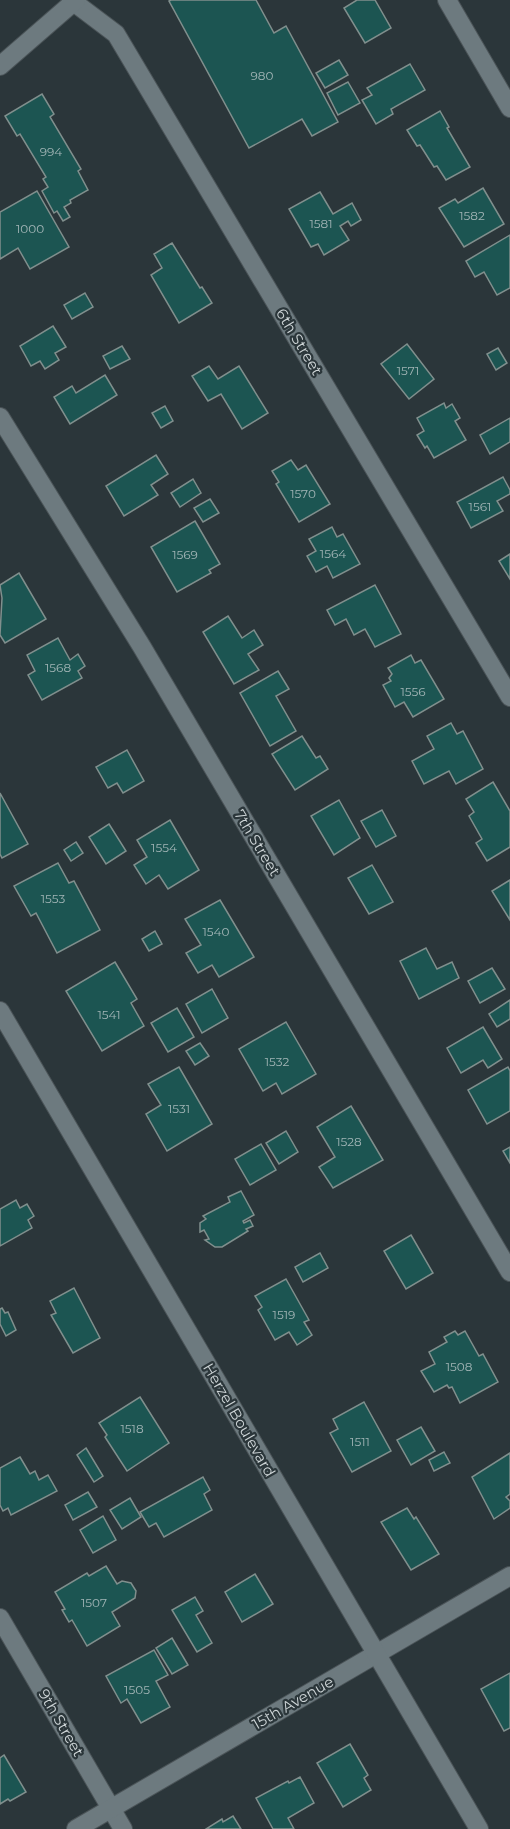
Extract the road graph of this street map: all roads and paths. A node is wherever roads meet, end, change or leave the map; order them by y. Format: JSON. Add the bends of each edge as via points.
{"nodes":[{"id":1,"x":447,"y":0,"type":"edge"},
{"id":2,"x":73,"y":1,"type":"edge"},
{"id":3,"x":0,"y":66,"type":"edge"},
{"id":4,"x":510,"y":108,"type":"edge"},
{"id":5,"x":0,"y":417,"type":"edge"},
{"id":6,"x":510,"y":697,"type":"edge"},
{"id":7,"x":0,"y":1011,"type":"edge"},
{"id":8,"x":510,"y":1272,"type":"edge"},
{"id":9,"x":510,"y":1576,"type":"edge"},
{"id":10,"x":0,"y":1618,"type":"edge"},
{"id":11,"x":375,"y":1655,"type":"junction"},
{"id":12,"x":111,"y":1809,"type":"junction"},
{"id":13,"x":76,"y":1829,"type":"edge"},
{"id":14,"x":123,"y":1829,"type":"edge"},
{"id":15,"x":479,"y":1829,"type":"edge"}],
"edges":[{"from":1,"to":4,"type":"street"},
{"from":2,"to":3,"type":"street"},
{"from":2,"to":6,"type":"street","name":"6th Street","via":[[116,34]]},
{"from":5,"to":8,"type":"street","name":"7th Street","via":[[142,647]]},
{"from":7,"to":11,"type":"street","name":"Herzel Boulevard"},
{"from":9,"to":11,"type":"street","name":"15th Avenue"},
{"from":10,"to":12,"type":"street","name":"9th Street"},
{"from":11,"to":12,"type":"street","name":"15th Avenue"},
{"from":11,"to":15,"type":"street","name":"Herzel Boulevard"},
{"from":12,"to":13,"type":"street","name":"15th Avenue"},
{"from":12,"to":14,"type":"street","name":"9th Street"}]}
